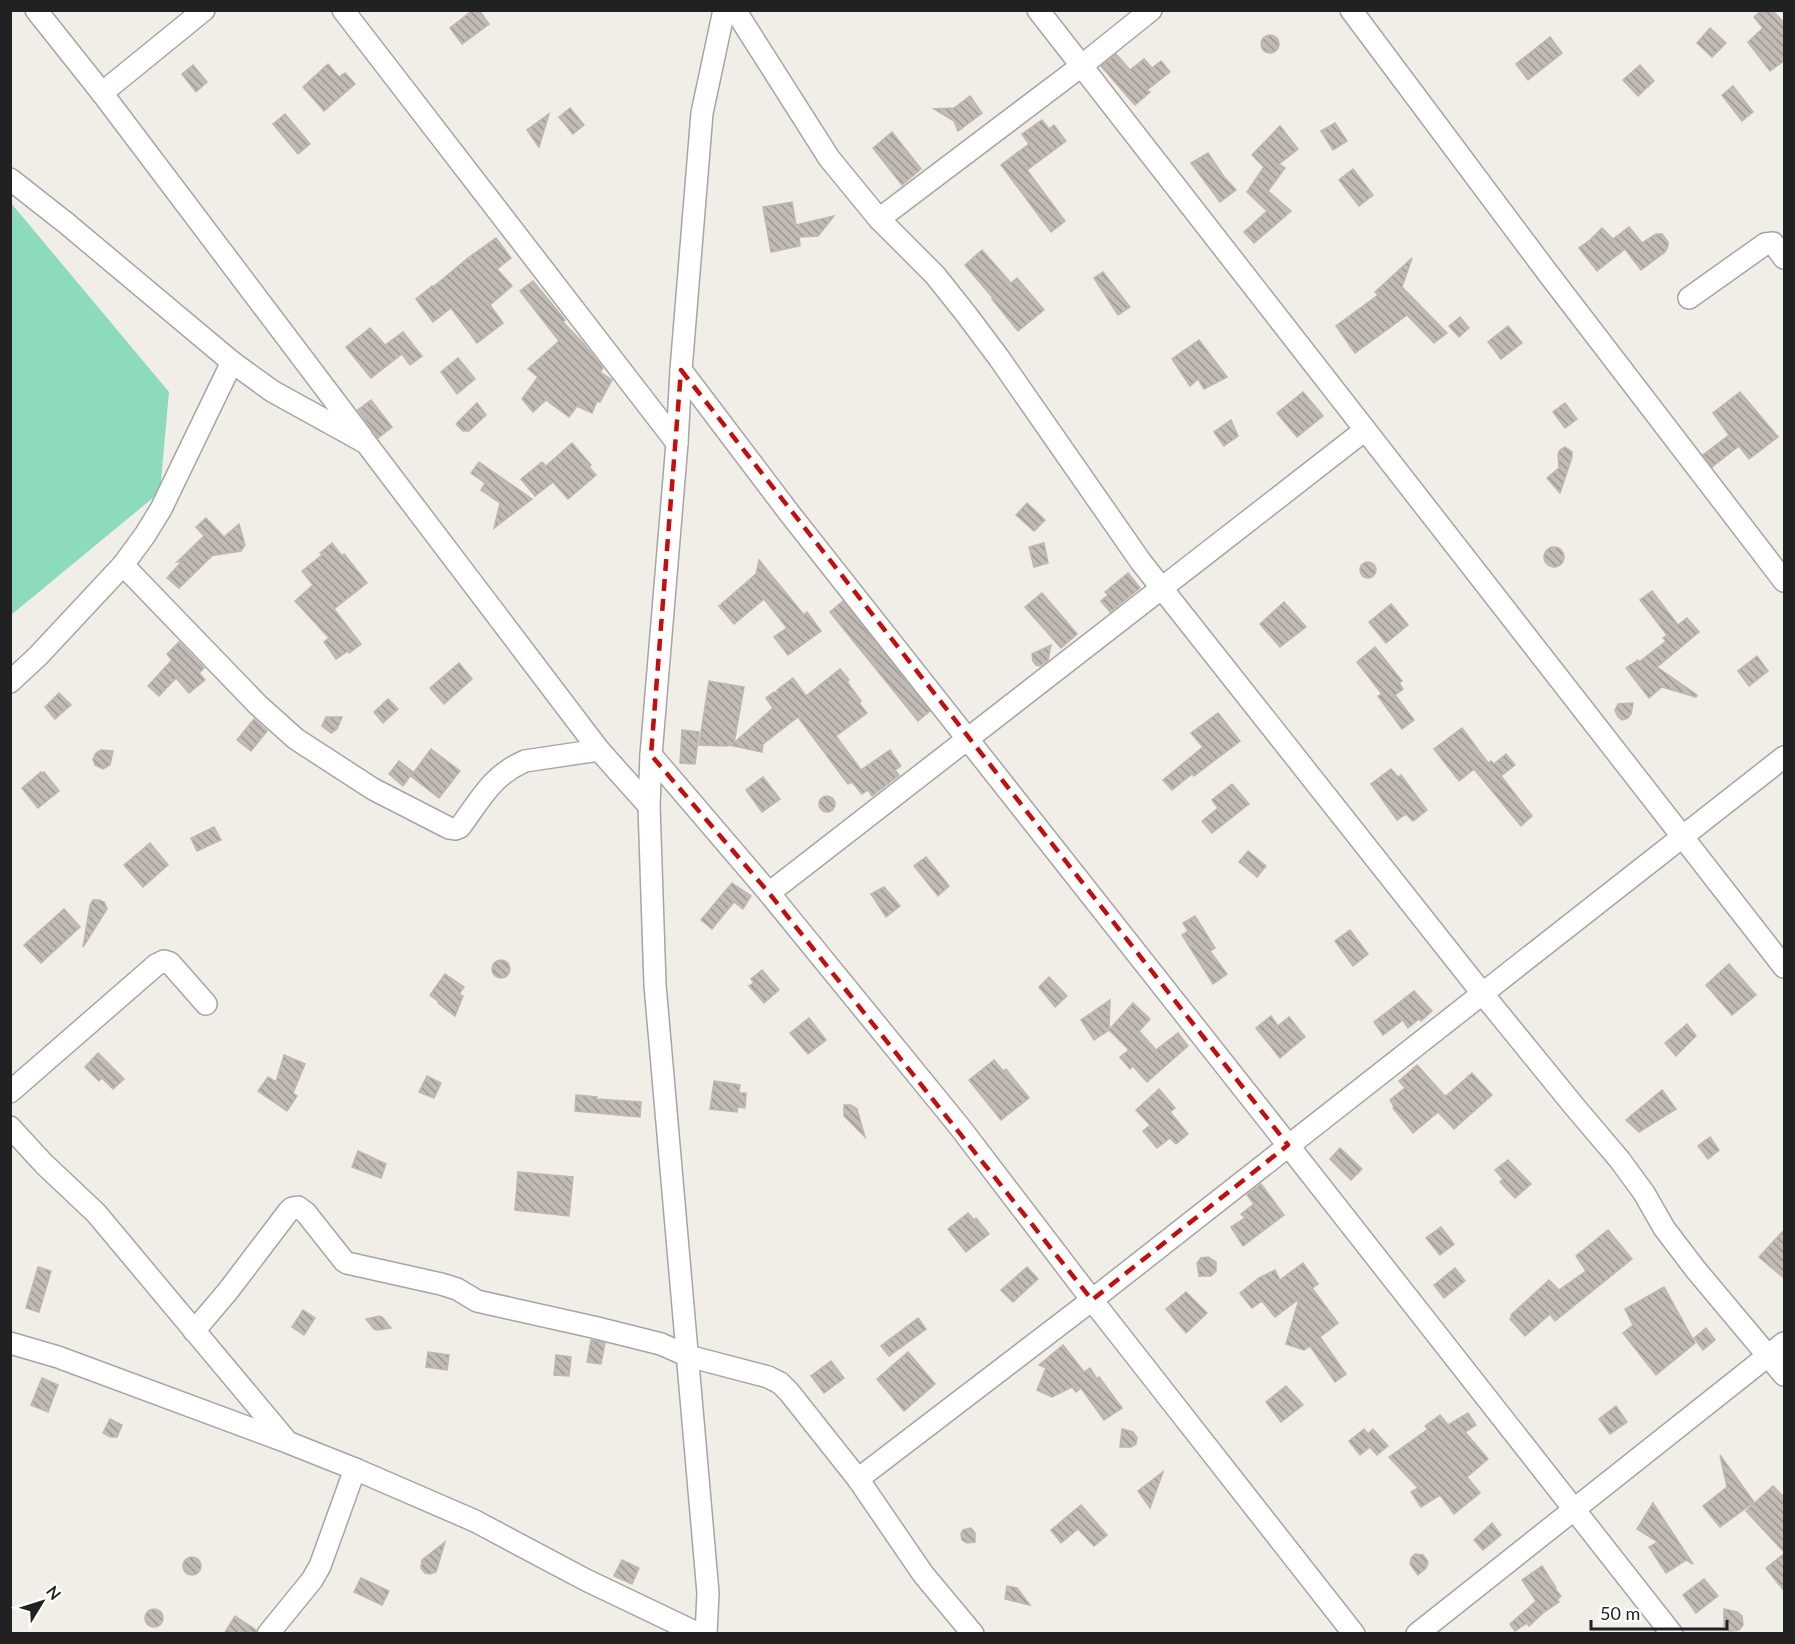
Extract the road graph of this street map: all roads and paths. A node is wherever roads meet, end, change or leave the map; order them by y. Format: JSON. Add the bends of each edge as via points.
{"nodes":[{"id":1,"x":36,"y":10,"type":"edge"},
{"id":2,"x":204,"y":10,"type":"edge"},
{"id":3,"x":343,"y":10,"type":"edge"},
{"id":4,"x":724,"y":10,"type":"edge"},
{"id":5,"x":735,"y":10,"type":"edge"},
{"id":6,"x":1038,"y":10,"type":"edge"},
{"id":7,"x":1151,"y":10,"type":"edge"},
{"id":8,"x":1351,"y":10,"type":"edge"},
{"id":9,"x":1080,"y":67,"type":"junction"},
{"id":10,"x":102,"y":93,"type":"junction"},
{"id":11,"x":10,"y":179,"type":"edge"},
{"id":12,"x":879,"y":219,"type":"junction"},
{"id":13,"x":1785,"y":258,"type":"edge"},
{"id":14,"x":1689,"y":298,"type":"dead end"},
{"id":15,"x":232,"y":362,"type":"junction"},
{"id":16,"x":681,"y":370,"type":"junction"},
{"id":17,"x":1365,"y":430,"type":"junction"},
{"id":18,"x":366,"y":443,"type":"junction"},
{"id":19,"x":677,"y":443,"type":"junction"},
{"id":20,"x":123,"y":565,"type":"junction"},
{"id":21,"x":1785,"y":581,"type":"edge"},
{"id":22,"x":1162,"y":589,"type":"junction"},
{"id":23,"x":10,"y":682,"type":"edge"},
{"id":24,"x":966,"y":738,"type":"junction"},
{"id":25,"x":599,"y":750,"type":"junction"},
{"id":26,"x":651,"y":755,"type":"junction"},
{"id":27,"x":1785,"y":757,"type":"edge"},
{"id":28,"x":649,"y":806,"type":"junction"},
{"id":29,"x":1683,"y":836,"type":"junction"},
{"id":30,"x":770,"y":893,"type":"junction"},
{"id":31,"x":1785,"y":967,"type":"edge"},
{"id":32,"x":1482,"y":993,"type":"junction"},
{"id":33,"x":207,"y":1004,"type":"dead end"},
{"id":34,"x":10,"y":1092,"type":"edge"},
{"id":35,"x":10,"y":1127,"type":"edge"},
{"id":36,"x":1288,"y":1144,"type":"junction"},
{"id":37,"x":1092,"y":1300,"type":"junction"},
{"id":38,"x":194,"y":1331,"type":"junction"},
{"id":39,"x":10,"y":1343,"type":"edge"},
{"id":40,"x":1777,"y":1350,"type":"edge"},
{"id":41,"x":688,"y":1356,"type":"junction"},
{"id":42,"x":1785,"y":1375,"type":"edge"},
{"id":43,"x":287,"y":1442,"type":"junction"},
{"id":44,"x":355,"y":1469,"type":"junction"},
{"id":45,"x":858,"y":1479,"type":"junction"},
{"id":46,"x":1575,"y":1508,"type":"junction"},
{"id":47,"x":268,"y":1634,"type":"edge"},
{"id":48,"x":699,"y":1634,"type":"edge"},
{"id":49,"x":706,"y":1634,"type":"edge"},
{"id":50,"x":973,"y":1634,"type":"edge"},
{"id":51,"x":1354,"y":1634,"type":"edge"},
{"id":52,"x":1417,"y":1634,"type":"edge"},
{"id":53,"x":1672,"y":1634,"type":"edge"}],
"edges":[{"from":1,"to":10,"type":"street"},
{"from":2,"to":10,"type":"street"},
{"from":3,"to":19,"type":"street"},
{"from":4,"to":16,"type":"street","via":[[702,113]]},
{"from":5,"to":12,"type":"street","via":[[829,158]]},
{"from":6,"to":9,"type":"street"},
{"from":7,"to":9,"type":"street"},
{"from":8,"to":21,"type":"street"},
{"from":9,"to":12,"type":"street"},
{"from":9,"to":17,"type":"street"},
{"from":10,"to":18,"type":"street"},
{"from":11,"to":15,"type":"street"},
{"from":12,"to":22,"type":"street","via":[[935,275],[966,314]]},
{"from":13,"to":14,"type":"street","via":[[1773,243],[1765,244]]},
{"from":15,"to":18,"type":"street","via":[[272,391]]},
{"from":15,"to":20,"type":"street","via":[[161,509]]},
{"from":16,"to":19,"type":"street"},
{"from":16,"to":24,"type":"street"},
{"from":17,"to":22,"type":"street"},
{"from":17,"to":29,"type":"street"},
{"from":18,"to":25,"type":"street"},
{"from":19,"to":26,"type":"street"},
{"from":20,"to":23,"type":"street"},
{"from":20,"to":25,"type":"street","via":[[296,739],[373,789],[449,828],[460,827],[489,786],[516,765]]},
{"from":22,"to":24,"type":"street"},
{"from":22,"to":32,"type":"street"},
{"from":24,"to":30,"type":"street"},
{"from":24,"to":36,"type":"street"},
{"from":25,"to":28,"type":"street"},
{"from":26,"to":28,"type":"street"},
{"from":26,"to":30,"type":"street"},
{"from":27,"to":29,"type":"street"},
{"from":28,"to":41,"type":"street","via":[[655,985]]},
{"from":29,"to":31,"type":"street"},
{"from":29,"to":32,"type":"street"},
{"from":30,"to":37,"type":"street"},
{"from":32,"to":36,"type":"street"},
{"from":32,"to":40,"type":"street","via":[[1619,1159],[1696,1270]]},
{"from":33,"to":34,"type":"street","via":[[170,963],[156,965]]},
{"from":35,"to":38,"type":"street","via":[[96,1213]]},
{"from":36,"to":37,"type":"street"},
{"from":36,"to":46,"type":"street"},
{"from":37,"to":45,"type":"street"},
{"from":37,"to":51,"type":"street"},
{"from":38,"to":41,"type":"street","via":[[288,1212],[298,1208],[348,1263],[441,1284],[477,1301],[661,1344]]},
{"from":38,"to":43,"type":"street"},
{"from":39,"to":43,"type":"street"},
{"from":40,"to":42,"type":"street"},
{"from":40,"to":46,"type":"street"},
{"from":41,"to":45,"type":"street","via":[[780,1383]]},
{"from":41,"to":49,"type":"street","via":[[708,1593]]},
{"from":43,"to":44,"type":"street"},
{"from":44,"to":47,"type":"street","via":[[320,1566]]},
{"from":44,"to":48,"type":"street","via":[[475,1521]]},
{"from":45,"to":50,"type":"street","via":[[923,1574]]},
{"from":46,"to":52,"type":"street"},
{"from":46,"to":53,"type":"street"}]}
